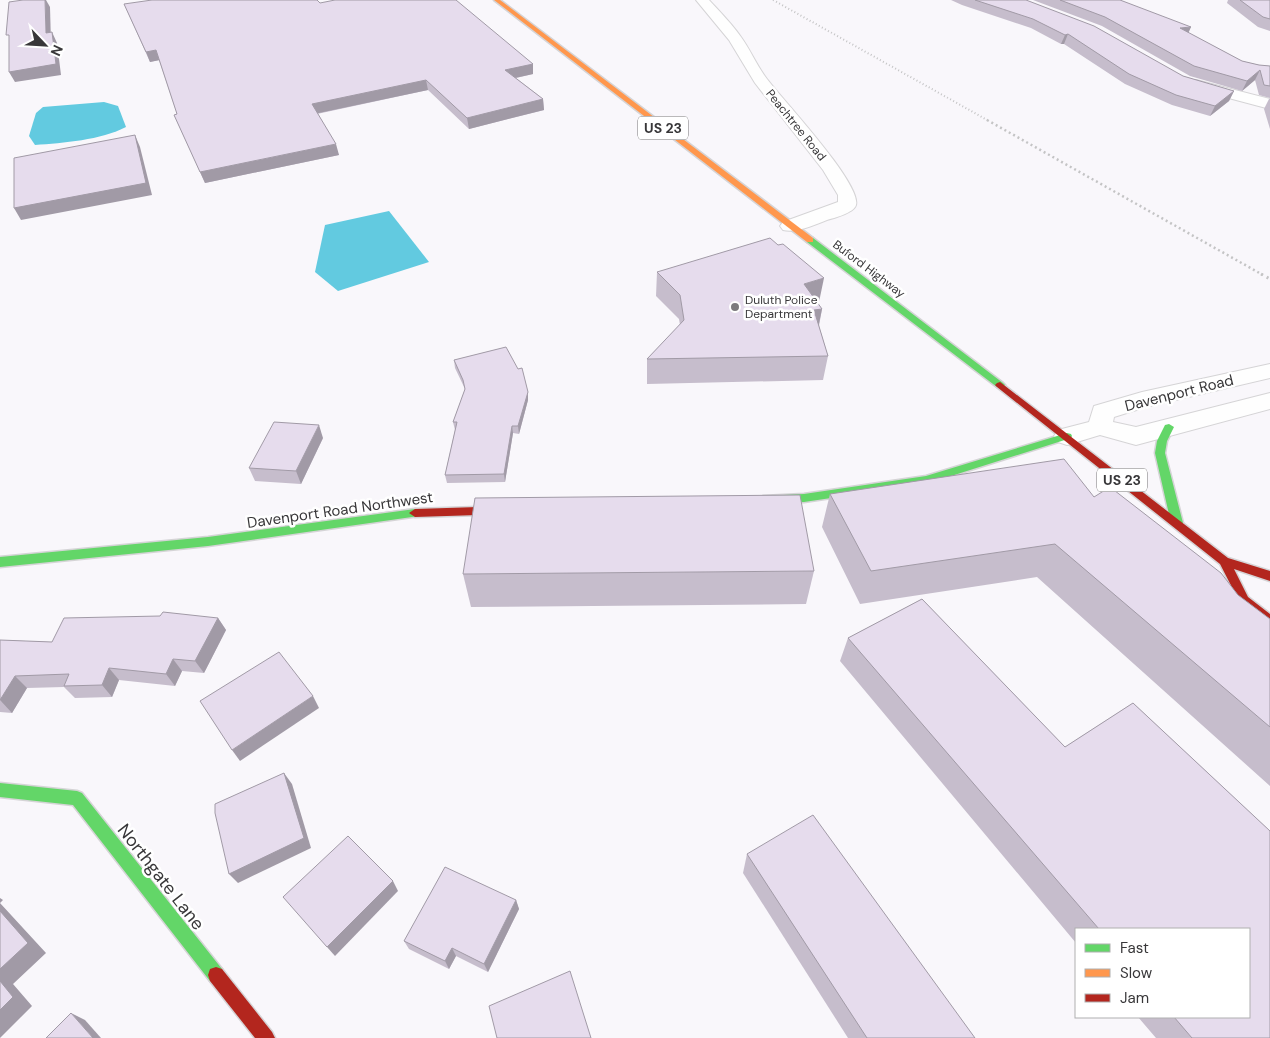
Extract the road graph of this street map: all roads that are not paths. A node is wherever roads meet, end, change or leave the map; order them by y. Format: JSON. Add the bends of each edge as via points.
{"nodes":[{"id":1,"x":497,"y":0,"type":"edge"},
{"id":2,"x":702,"y":0,"type":"edge"},
{"id":3,"x":1184,"y":81,"type":"edge"},
{"id":4,"x":1270,"y":104,"type":"edge"},
{"id":5,"x":790,"y":226,"type":"junction"},
{"id":6,"x":1270,"y":371,"type":"edge"},
{"id":7,"x":1270,"y":401,"type":"edge"},
{"id":8,"x":1100,"y":427,"type":"junction"},
{"id":9,"x":1169,"y":427,"type":"junction"},
{"id":10,"x":1067,"y":436,"type":"junction"},
{"id":11,"x":747,"y":501,"type":"edge"},
{"id":12,"x":524,"y":509,"type":"edge"},
{"id":13,"x":1177,"y":523,"type":"junction"},
{"id":14,"x":1224,"y":560,"type":"junction"},
{"id":15,"x":0,"y":562,"type":"edge"},
{"id":16,"x":1270,"y":576,"type":"edge"},
{"id":17,"x":1270,"y":621,"type":"edge"},
{"id":18,"x":0,"y":790,"type":"edge"},
{"id":19,"x":266,"y":1038,"type":"edge"}],
"edges":[{"from":1,"to":5,"type":"main road","name":"Buford Highway","number":"US 23"},
{"from":2,"to":5,"type":"street","name":"Peachtree Road","via":[[735,38],[760,80],[831,168],[847,195],[847,204]]},
{"from":3,"to":4,"type":"street"},
{"from":5,"to":10,"type":"main road","name":"Buford Highway","number":"US 23"},
{"from":6,"to":8,"type":"street","name":"Davenport Road","via":[[1103,412]]},
{"from":7,"to":9,"type":"street","name":"Davenport Road"},
{"from":8,"to":9,"type":"street","name":"Davenport Road","via":[[1136,436]]},
{"from":8,"to":10,"type":"street","name":"Davenport Road"},
{"from":9,"to":13,"type":"main road","via":[[1160,453]]},
{"from":10,"to":11,"type":"main road","via":[[926,480],[804,498]]},
{"from":10,"to":13,"type":"main road","name":"Buford Highway","number":"US 23"},
{"from":12,"to":15,"type":"main road","name":"Davenport Road Northwest","via":[[426,512],[256,537]]},
{"from":13,"to":14,"type":"main road","name":"Buford Highway","number":"US 23"},
{"from":14,"to":16,"type":"main road","name":"Buford Highway","number":"US 23"},
{"from":14,"to":17,"type":"main road","name":"Buford Highway","number":"US 23","via":[[1244,600]]},
{"from":18,"to":19,"type":"main road","name":"Northgate Lane","via":[[77,798]]}]}
